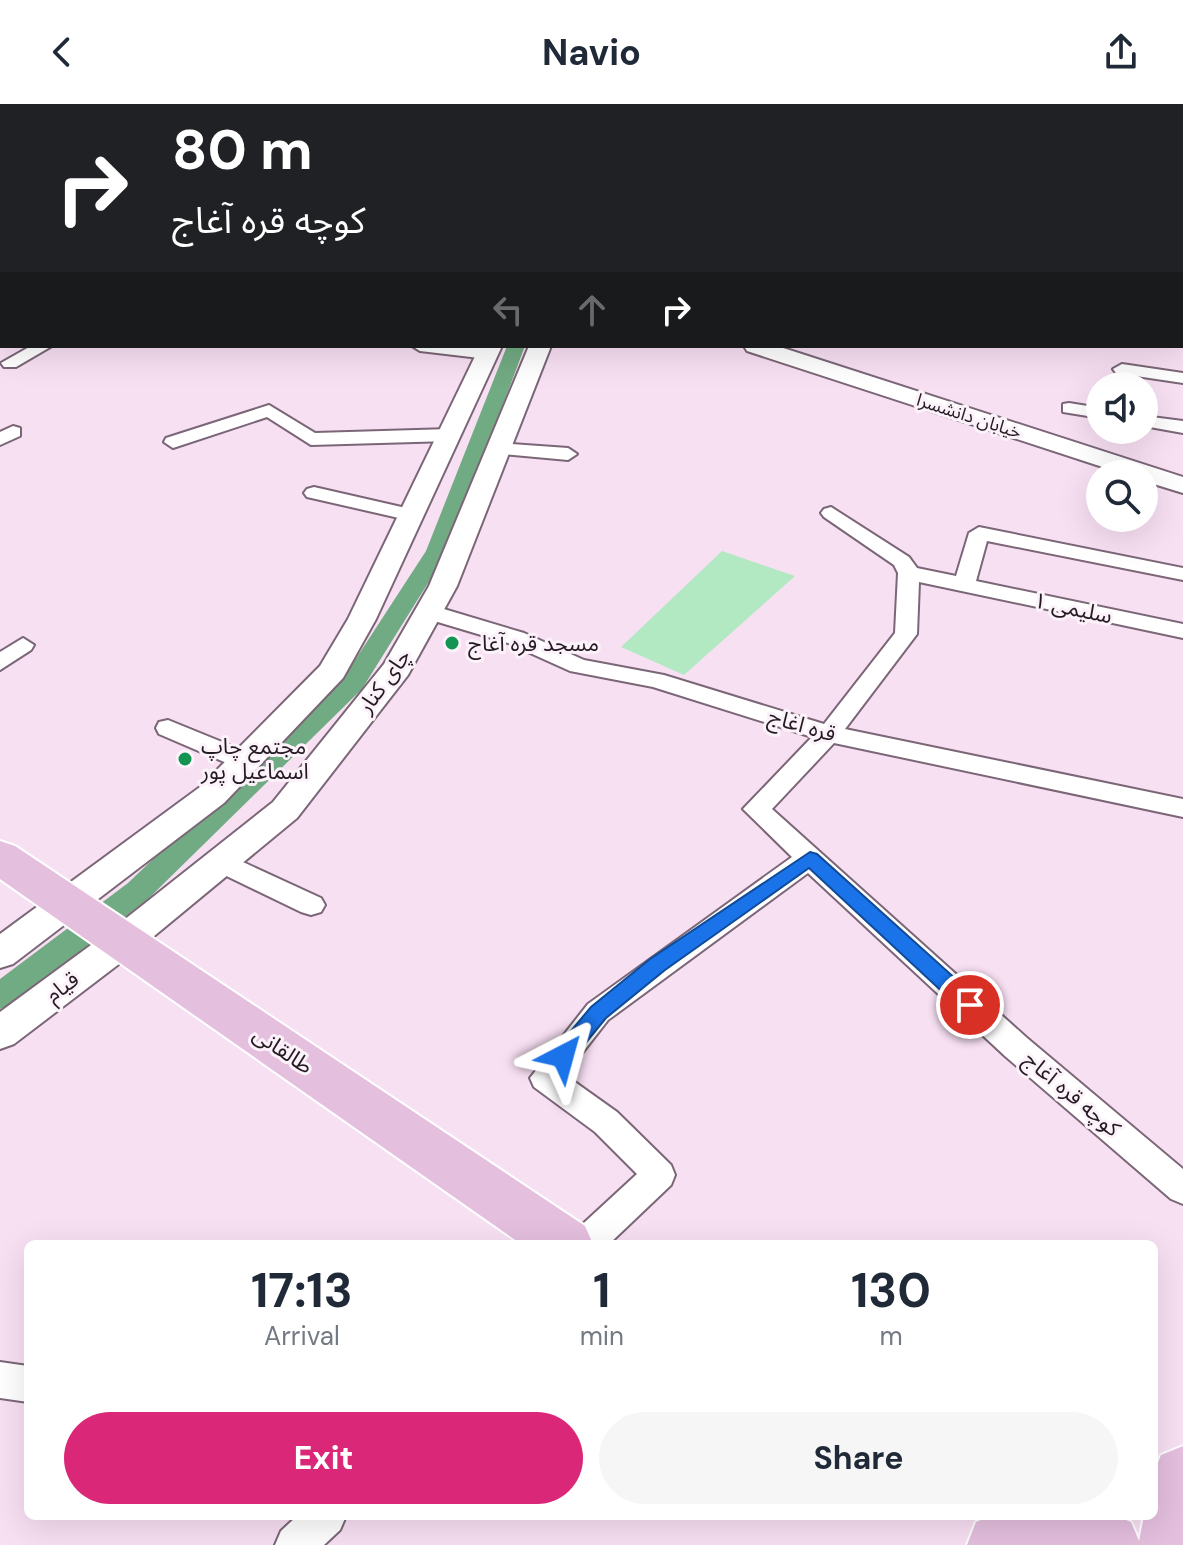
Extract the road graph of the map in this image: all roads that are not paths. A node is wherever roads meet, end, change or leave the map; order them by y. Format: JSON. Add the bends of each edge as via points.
{"nodes":[{"id":1,"x":40,"y":348,"type":"edge"},
{"id":2,"x":455,"y":348,"type":"edge"},
{"id":3,"x":539,"y":348,"type":"edge"},
{"id":4,"x":761,"y":348,"type":"edge"},
{"id":5,"x":490,"y":350,"type":"edge"},
{"id":6,"x":10,"y":363,"type":"dead end"},
{"id":7,"x":1122,"y":369,"type":"dead end"},
{"id":8,"x":1183,"y":378,"type":"edge"},
{"id":9,"x":1069,"y":408,"type":"dead end"},
{"id":10,"x":1086,"y":411,"type":"edge"},
{"id":11,"x":1158,"y":423,"type":"edge"},
{"id":12,"x":1183,"y":427,"type":"edge"},
{"id":13,"x":450,"y":435,"type":"junction"},
{"id":14,"x":173,"y":442,"type":"dead end"},
{"id":15,"x":498,"y":449,"type":"junction"},
{"id":16,"x":568,"y":454,"type":"dead end"},
{"id":17,"x":1183,"y":485,"type":"edge"},
{"id":18,"x":314,"y":493,"type":"dead end"},
{"id":19,"x":831,"y":513,"type":"dead end"},
{"id":20,"x":412,"y":515,"type":"junction"},
{"id":21,"x":909,"y":573,"type":"junction"},
{"id":22,"x":1183,"y":574,"type":"edge"},
{"id":23,"x":964,"y":584,"type":"junction"},
{"id":24,"x":429,"y":612,"type":"junction"},
{"id":25,"x":1183,"y":631,"type":"edge"},
{"id":26,"x":23,"y":645,"type":"dead end"},
{"id":27,"x":0,"y":663,"type":"edge"},
{"id":28,"x":168,"y":728,"type":"dead end"},
{"id":29,"x":829,"y":734,"type":"junction"},
{"id":30,"x":245,"y":761,"type":"junction"},
{"id":31,"x":1183,"y":808,"type":"edge"},
{"id":32,"x":0,"y":857,"type":"edge"},
{"id":33,"x":810,"y":858,"type":"junction"},
{"id":34,"x":221,"y":862,"type":"junction"},
{"id":35,"x":66,"y":901,"type":"junction"},
{"id":36,"x":311,"y":905,"type":"dead end"},
{"id":37,"x":123,"y":941,"type":"junction"},
{"id":38,"x":0,"y":954,"type":"edge"},
{"id":39,"x":0,"y":1033,"type":"edge"},
{"id":40,"x":1183,"y":1189,"type":"edge"},
{"id":41,"x":560,"y":1240,"type":"edge"},
{"id":42,"x":589,"y":1240,"type":"edge"},
{"id":43,"x":0,"y":1380,"type":"edge"},
{"id":44,"x":24,"y":1383,"type":"edge"},
{"id":45,"x":1183,"y":1477,"type":"edge"},
{"id":46,"x":322,"y":1520,"type":"edge"},
{"id":47,"x":1017,"y":1532,"type":"edge"},
{"id":48,"x":295,"y":1545,"type":"edge"},
{"id":49,"x":1108,"y":1545,"type":"edge"},
{"id":50,"x":1170,"y":1545,"type":"edge"}],
"edges":[{"from":1,"to":6,"type":"street"},
{"from":2,"to":5,"type":"street"},
{"from":3,"to":15,"type":"street","name":"چای کنار"},
{"from":4,"to":17,"type":"street","name":"خیابان دانشسرا"},
{"from":5,"to":13,"type":"street"},
{"from":7,"to":8,"type":"street"},
{"from":9,"to":10,"type":"street"},
{"from":11,"to":12,"type":"street"},
{"from":13,"to":14,"type":"street","via":[[311,439],[269,410]]},
{"from":13,"to":20,"type":"street"},
{"from":15,"to":16,"type":"street"},
{"from":15,"to":24,"type":"street","name":"چای کنار"},
{"from":18,"to":20,"type":"street"},
{"from":19,"to":21,"type":"street","via":[[902,561]]},
{"from":20,"to":30,"type":"street","via":[[332,671]]},
{"from":21,"to":23,"type":"street","name":"سلیمی ۱"},
{"from":21,"to":29,"type":"street","via":[[906,634]]},
{"from":22,"to":23,"type":"street","via":[[979,533]]},
{"from":23,"to":25,"type":"street","name":"سلیمی ۱"},
{"from":24,"to":29,"type":"street","name":"قره اغاج","via":[[516,638],[578,666],[656,680]]},
{"from":24,"to":34,"type":"street","name":"چای کنار","via":[[397,668],[285,810]]},
{"from":26,"to":27,"type":"street"},
{"from":28,"to":30,"type":"street"},
{"from":29,"to":31,"type":"street","name":"قره اغاج"},
{"from":29,"to":33,"type":"street","name":"کوچه قره آغاج","via":[[756,809]]},
{"from":30,"to":35,"type":"street","via":[[212,795]]},
{"from":32,"to":35,"type":"main road","name":"طالقانی"},
{"from":33,"to":40,"type":"street","name":"کوچه قره آغاج","via":[[1016,1047]]},
{"from":33,"to":42,"type":"street","via":[[598,1012],[545,1078],[606,1122],[659,1175]]},
{"from":34,"to":36,"type":"street"},
{"from":34,"to":37,"type":"street","name":"چای کنار"},
{"from":35,"to":37,"type":"main road","name":"طالقانی"},
{"from":35,"to":38,"type":"street"},
{"from":37,"to":39,"type":"street","name":"قیام"},
{"from":37,"to":41,"type":"main road","name":"طالقانی"},
{"from":43,"to":44,"type":"street"},
{"from":45,"to":50,"type":"main road"},
{"from":46,"to":48,"type":"street"},
{"from":47,"to":49,"type":"main road"}]}
